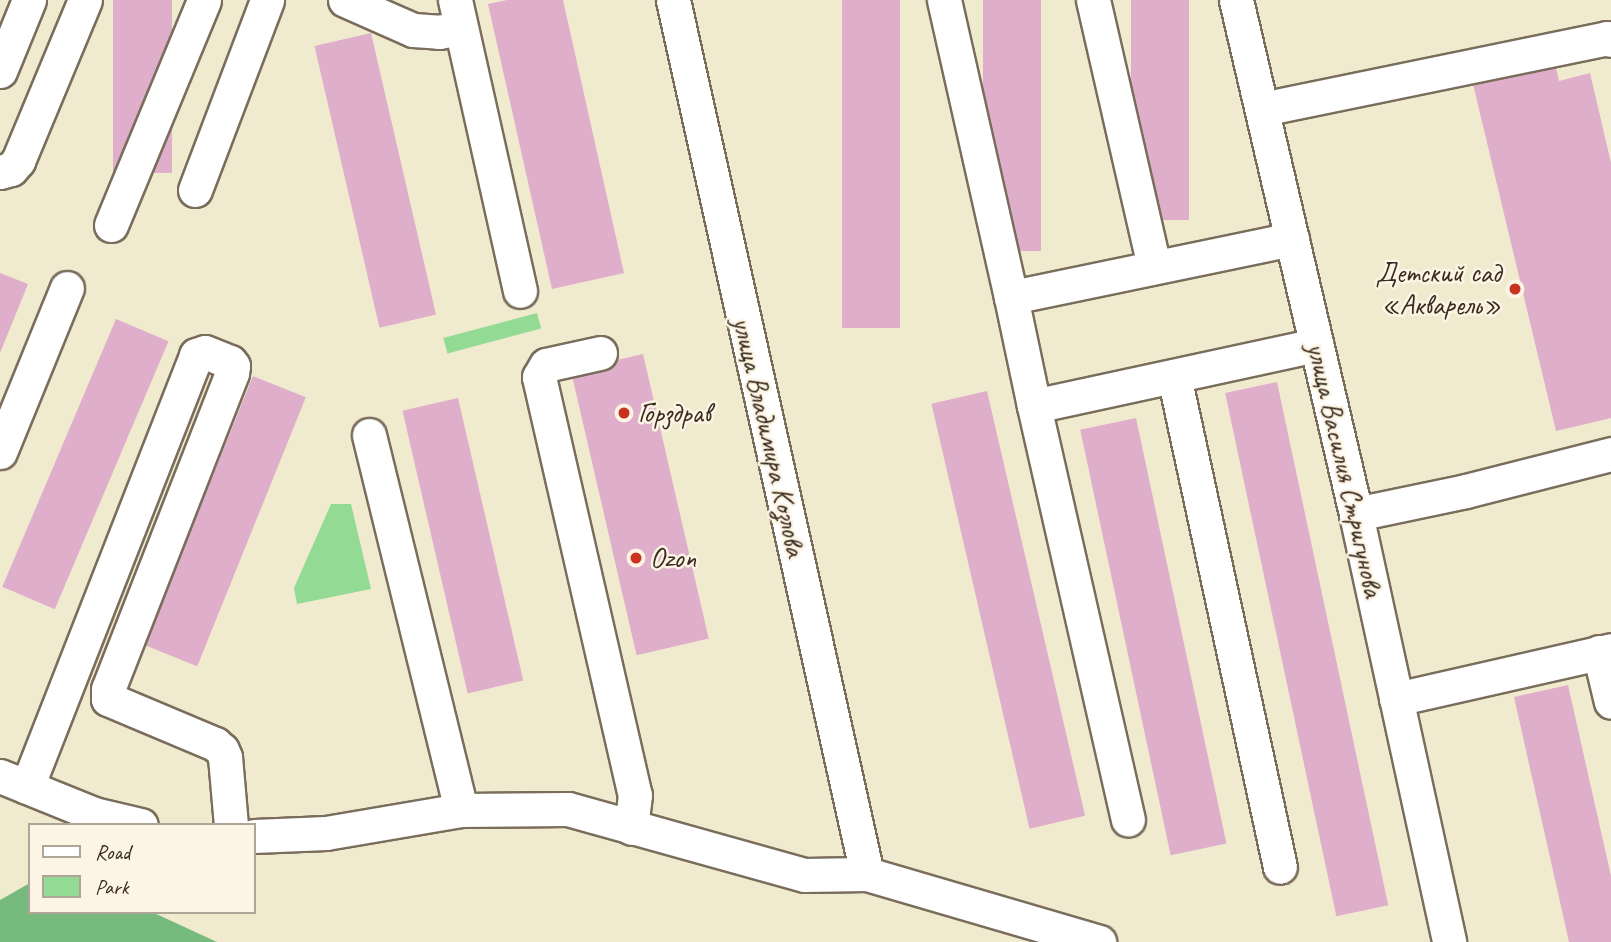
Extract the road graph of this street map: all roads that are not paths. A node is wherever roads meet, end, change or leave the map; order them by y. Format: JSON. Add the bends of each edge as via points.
{"nodes":[{"id":1,"x":29,"y":0,"type":"edge"},
{"id":2,"x":85,"y":0,"type":"edge"},
{"id":3,"x":204,"y":0,"type":"edge"},
{"id":4,"x":267,"y":0,"type":"edge"},
{"id":5,"x":345,"y":0,"type":"edge"},
{"id":6,"x":673,"y":0,"type":"edge"},
{"id":7,"x":944,"y":0,"type":"edge"},
{"id":8,"x":1093,"y":0,"type":"edge"},
{"id":9,"x":1236,"y":0,"type":"edge"},
{"id":10,"x":458,"y":14,"type":"edge"},
{"id":11,"x":1611,"y":40,"type":"edge"},
{"id":12,"x":0,"y":71,"type":"edge"},
{"id":13,"x":1262,"y":109,"type":"junction"},
{"id":14,"x":0,"y":172,"type":"edge"},
{"id":15,"x":195,"y":190,"type":"dead end"},
{"id":16,"x":111,"y":225,"type":"dead end"},
{"id":17,"x":1292,"y":239,"type":"junction"},
{"id":18,"x":1154,"y":267,"type":"junction"},
{"id":19,"x":67,"y":288,"type":"dead end"},
{"id":20,"x":520,"y":291,"type":"dead end"},
{"id":21,"x":1011,"y":297,"type":"junction"},
{"id":22,"x":1317,"y":345,"type":"junction"},
{"id":23,"x":600,"y":353,"type":"dead end"},
{"id":24,"x":1174,"y":376,"type":"junction"},
{"id":25,"x":1034,"y":406,"type":"junction"},
{"id":26,"x":369,"y":435,"type":"dead end"},
{"id":27,"x":0,"y":452,"type":"edge"},
{"id":28,"x":1611,"y":454,"type":"edge"},
{"id":29,"x":1356,"y":514,"type":"junction"},
{"id":30,"x":1605,"y":651,"type":"edge"},
{"id":31,"x":1396,"y":699,"type":"junction"},
{"id":32,"x":1611,"y":702,"type":"edge"},
{"id":33,"x":13,"y":781,"type":"edge"},
{"id":34,"x":461,"y":810,"type":"junction"},
{"id":35,"x":1128,"y":819,"type":"dead end"},
{"id":36,"x":132,"y":823,"type":"edge"},
{"id":37,"x":231,"y":823,"type":"edge"},
{"id":38,"x":631,"y":828,"type":"junction"},
{"id":39,"x":256,"y":836,"type":"edge"},
{"id":40,"x":1280,"y":867,"type":"dead end"},
{"id":41,"x":867,"y":874,"type":"junction"},
{"id":42,"x":1099,"y":942,"type":"edge"},
{"id":43,"x":1449,"y":942,"type":"edge"}],
"edges":[{"from":1,"to":12,"type":"street"},
{"from":2,"to":14,"type":"street","via":[[18,161]]},
{"from":3,"to":16,"type":"street"},
{"from":4,"to":15,"type":"street"},
{"from":5,"to":10,"type":"street","via":[[413,30],[439,32]]},
{"from":6,"to":41,"type":"street","name":"улица Владимира Козлова"},
{"from":7,"to":21,"type":"street"},
{"from":8,"to":18,"type":"street"},
{"from":9,"to":13,"type":"street","name":"улица Василия Стригунова"},
{"from":10,"to":20,"type":"street"},
{"from":11,"to":13,"type":"street"},
{"from":13,"to":17,"type":"street","name":"улица Василия Стригунова"},
{"from":17,"to":18,"type":"street"},
{"from":17,"to":22,"type":"street","name":"улица Василия Стригунова"},
{"from":18,"to":21,"type":"street"},
{"from":19,"to":27,"type":"street"},
{"from":21,"to":25,"type":"street"},
{"from":22,"to":24,"type":"street"},
{"from":22,"to":29,"type":"street","name":"улица Василия Стригунова"},
{"from":23,"to":38,"type":"street","via":[[545,365],[539,377],[635,795]]},
{"from":24,"to":25,"type":"street"},
{"from":24,"to":40,"type":"street"},
{"from":25,"to":35,"type":"street"},
{"from":26,"to":34,"type":"street"},
{"from":28,"to":29,"type":"street"},
{"from":29,"to":31,"type":"street","name":"улица Василия Стригунова"},
{"from":30,"to":31,"type":"street"},
{"from":30,"to":32,"type":"street"},
{"from":31,"to":43,"type":"street","name":"улица Василия Стригунова"},
{"from":33,"to":36,"type":"street","via":[[94,814]]},
{"from":33,"to":37,"type":"street","via":[[196,355],[205,352],[230,362],[232,373],[108,688],[108,699],[222,750]]},
{"from":34,"to":38,"type":"street","via":[[568,809]]},
{"from":34,"to":39,"type":"street","via":[[326,833]]},
{"from":38,"to":41,"type":"street","via":[[804,875]]},
{"from":41,"to":42,"type":"street"}]}
